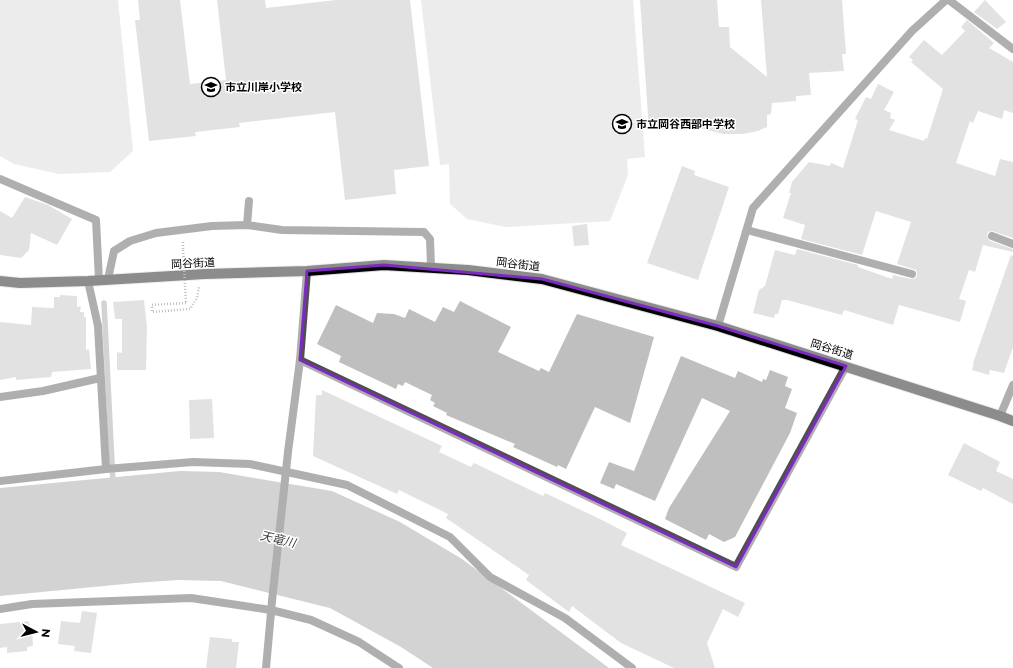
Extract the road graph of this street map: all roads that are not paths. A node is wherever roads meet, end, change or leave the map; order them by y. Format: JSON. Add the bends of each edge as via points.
{"nodes":[{"id":1,"x":946,"y":0,"type":"edge"},
{"id":2,"x":949,"y":0,"type":"edge"},
{"id":3,"x":1013,"y":49,"type":"edge"},
{"id":4,"x":0,"y":179,"type":"edge"},
{"id":5,"x":249,"y":201,"type":"dead end"},
{"id":6,"x":247,"y":225,"type":"junction"},
{"id":7,"x":747,"y":230,"type":"junction"},
{"id":8,"x":992,"y":236,"type":"dead end"},
{"id":9,"x":1013,"y":244,"type":"edge"},
{"id":10,"x":431,"y":268,"type":"junction"},
{"id":11,"x":307,"y":271,"type":"junction"},
{"id":12,"x":912,"y":274,"type":"dead end"},
{"id":13,"x":104,"y":280,"type":"junction"},
{"id":14,"x":0,"y":281,"type":"edge"},
{"id":15,"x":88,"y":281,"type":"junction"},
{"id":16,"x":718,"y":326,"type":"junction"},
{"id":17,"x":300,"y":360,"type":"junction"},
{"id":18,"x":846,"y":366,"type":"junction"},
{"id":19,"x":100,"y":378,"type":"junction"},
{"id":20,"x":1013,"y":385,"type":"edge"},
{"id":21,"x":0,"y":397,"type":"edge"},
{"id":22,"x":1000,"y":416,"type":"junction"},
{"id":23,"x":1013,"y":421,"type":"edge"},
{"id":24,"x":106,"y":468,"type":"junction"},
{"id":25,"x":0,"y":481,"type":"edge"},
{"id":26,"x":0,"y":609,"type":"edge"},
{"id":27,"x":271,"y":610,"type":"junction"},
{"id":28,"x":266,"y":668,"type":"edge"},
{"id":29,"x":399,"y":668,"type":"edge"},
{"id":30,"x":632,"y":668,"type":"edge"}],
"edges":[{"from":1,"to":7,"type":"street","via":[[912,31],[753,208]]},
{"from":2,"to":3,"type":"street"},
{"from":4,"to":13,"type":"street","via":[[96,220]]},
{"from":5,"to":6,"type":"street"},
{"from":6,"to":10,"type":"street","via":[[282,230],[424,232],[430,239]]},
{"from":6,"to":13,"type":"street","via":[[212,226],[156,233],[130,241],[114,252]]},
{"from":7,"to":12,"type":"street"},
{"from":7,"to":16,"type":"street"},
{"from":8,"to":9,"type":"street"},
{"from":10,"to":11,"type":"main road","name":"岡谷街道","via":[[384,264]]},
{"from":10,"to":16,"type":"main road","name":"岡谷街道","via":[[542,278]]},
{"from":11,"to":13,"type":"main road","name":"岡谷街道"},
{"from":11,"to":17,"type":"street"},
{"from":13,"to":15,"type":"main road","name":"岡谷街道"},
{"from":14,"to":15,"type":"main road","name":"岡谷街道"},
{"from":15,"to":19,"type":"street","via":[[98,326]]},
{"from":16,"to":18,"type":"main road","name":"岡谷街道"},
{"from":17,"to":18,"type":"street","via":[[736,567]]},
{"from":17,"to":27,"type":"street","bridge":true},
{"from":18,"to":22,"type":"main road","name":"岡谷街道"},
{"from":19,"to":21,"type":"street","via":[[43,391]]},
{"from":19,"to":24,"type":"street"},
{"from":20,"to":22,"type":"street"},
{"from":22,"to":23,"type":"main road","name":"岡谷街道"},
{"from":24,"to":25,"type":"street"},
{"from":24,"to":30,"type":"street","via":[[193,462],[250,464],[347,485],[450,537],[490,577],[565,618]]},
{"from":26,"to":27,"type":"street","via":[[32,604],[191,598]]},
{"from":27,"to":28,"type":"street"},
{"from":27,"to":29,"type":"street","via":[[311,620],[334,630],[359,642]]}]}
